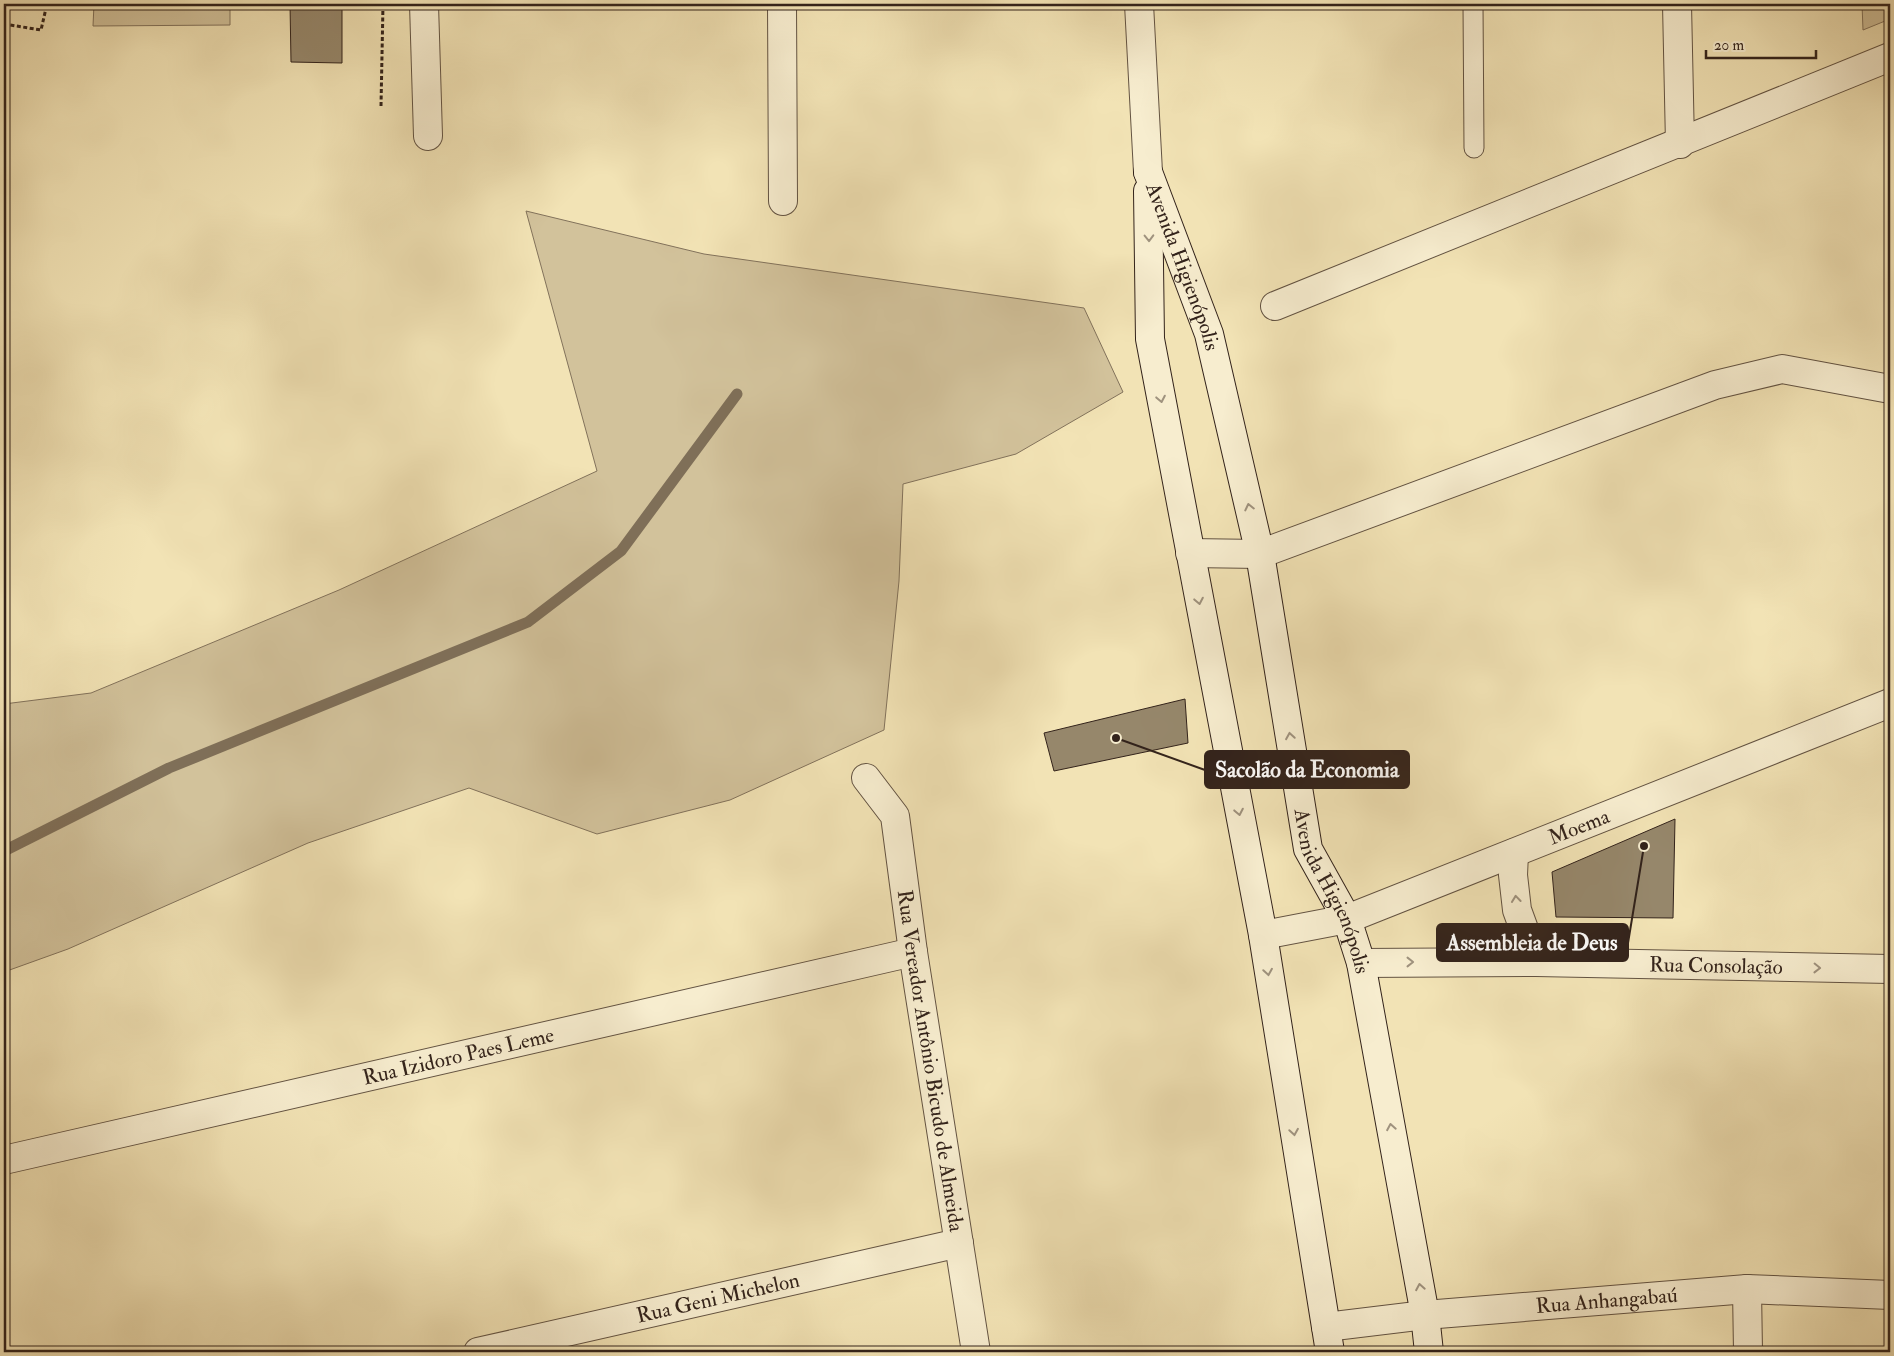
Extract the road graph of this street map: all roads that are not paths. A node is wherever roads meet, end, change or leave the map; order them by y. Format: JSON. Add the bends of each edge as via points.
{"nodes":[{"id":1,"x":424,"y":4,"type":"edge"},
{"id":2,"x":782,"y":4,"type":"edge"},
{"id":3,"x":1139,"y":4,"type":"edge"},
{"id":4,"x":1473,"y":4,"type":"edge"},
{"id":5,"x":1677,"y":4,"type":"edge"},
{"id":6,"x":1890,"y":56,"type":"edge"},
{"id":7,"x":428,"y":136,"type":"dead end"},
{"id":8,"x":1680,"y":144,"type":"junction"},
{"id":9,"x":1474,"y":148,"type":"dead end"},
{"id":10,"x":1148,"y":172,"type":"junction"},
{"id":11,"x":783,"y":201,"type":"dead end"},
{"id":12,"x":1275,"y":306,"type":"dead end"},
{"id":13,"x":1890,"y":389,"type":"edge"},
{"id":14,"x":1190,"y":553,"type":"junction"},
{"id":15,"x":1260,"y":554,"type":"junction"},
{"id":16,"x":1890,"y":703,"type":"edge"},
{"id":17,"x":866,"y":778,"type":"dead end"},
{"id":18,"x":1514,"y":853,"type":"junction"},
{"id":19,"x":1347,"y":919,"type":"junction"},
{"id":20,"x":1262,"y":935,"type":"junction"},
{"id":21,"x":912,"y":952,"type":"junction"},
{"id":22,"x":1536,"y":962,"type":"junction"},
{"id":23,"x":1361,"y":963,"type":"junction"},
{"id":24,"x":1890,"y":969,"type":"edge"},
{"id":25,"x":4,"y":1160,"type":"edge"},
{"id":26,"x":959,"y":1243,"type":"junction"},
{"id":27,"x":1747,"y":1289,"type":"junction"},
{"id":28,"x":1890,"y":1294,"type":"edge"},
{"id":29,"x":1425,"y":1315,"type":"junction"},
{"id":30,"x":1328,"y":1340,"type":"edge"},
{"id":31,"x":478,"y":1352,"type":"edge"},
{"id":32,"x":976,"y":1352,"type":"edge"},
{"id":33,"x":1429,"y":1352,"type":"edge"},
{"id":34,"x":1748,"y":1352,"type":"edge"}],
"edges":[{"from":1,"to":7,"type":"street"},
{"from":2,"to":11,"type":"street"},
{"from":3,"to":10,"type":"street"},
{"from":4,"to":9,"type":"lane"},
{"from":5,"to":8,"type":"street"},
{"from":6,"to":8,"type":"street"},
{"from":8,"to":12,"type":"street"},
{"from":10,"to":14,"type":"street","name":"Avenida Higienópolis","one_way":true,"via":[[1150,339]]},
{"from":15,"to":10,"type":"street","name":"Avenida Higienópolis","one_way":true,"via":[[1209,334]]},
{"from":13,"to":15,"type":"street","via":[[1782,369],[1715,385]]},
{"from":14,"to":15,"type":"street"},
{"from":14,"to":20,"type":"street","name":"Avenida Higienópolis","one_way":true},
{"from":19,"to":15,"type":"street","name":"Avenida Higienópolis","one_way":true,"via":[[1308,849]]},
{"from":16,"to":18,"type":"street","name":"Moema"},
{"from":17,"to":21,"type":"street","name":"Rua Vereador Antônio Bicudo de Almeida","via":[[894,816]]},
{"from":18,"to":19,"type":"street","name":"Moema"},
{"from":22,"to":18,"type":"street","one_way":true,"via":[[1517,910]]},
{"from":19,"to":20,"type":"street","name":"Moema"},
{"from":19,"to":23,"type":"street","name":"Avenida Higienópolis"},
{"from":20,"to":30,"type":"street","name":"Avenida Higienópolis","one_way":true},
{"from":21,"to":25,"type":"street","name":"Rua Izidoro Paes Leme"},
{"from":21,"to":26,"type":"street","name":"Rua Vereador Antônio Bicudo de Almeida"},
{"from":23,"to":22,"type":"street","name":"Rua Consolação","one_way":true},
{"from":22,"to":24,"type":"street","name":"Rua Consolação","one_way":true},
{"from":29,"to":23,"type":"street","name":"Avenida Higienópolis","one_way":true},
{"from":26,"to":31,"type":"street","name":"Rua Geni Michelon"},
{"from":26,"to":32,"type":"street","name":"Rua Vereador Antônio Bicudo de Almeida"},
{"from":27,"to":28,"type":"street","name":"Rua Anhangabaú"},
{"from":27,"to":29,"type":"street","name":"Rua Anhangabaú"},
{"from":27,"to":34,"type":"street"},
{"from":29,"to":30,"type":"street","name":"Rua Anhangabaú"},
{"from":29,"to":33,"type":"street","name":"Avenida Higienópolis"}]}
